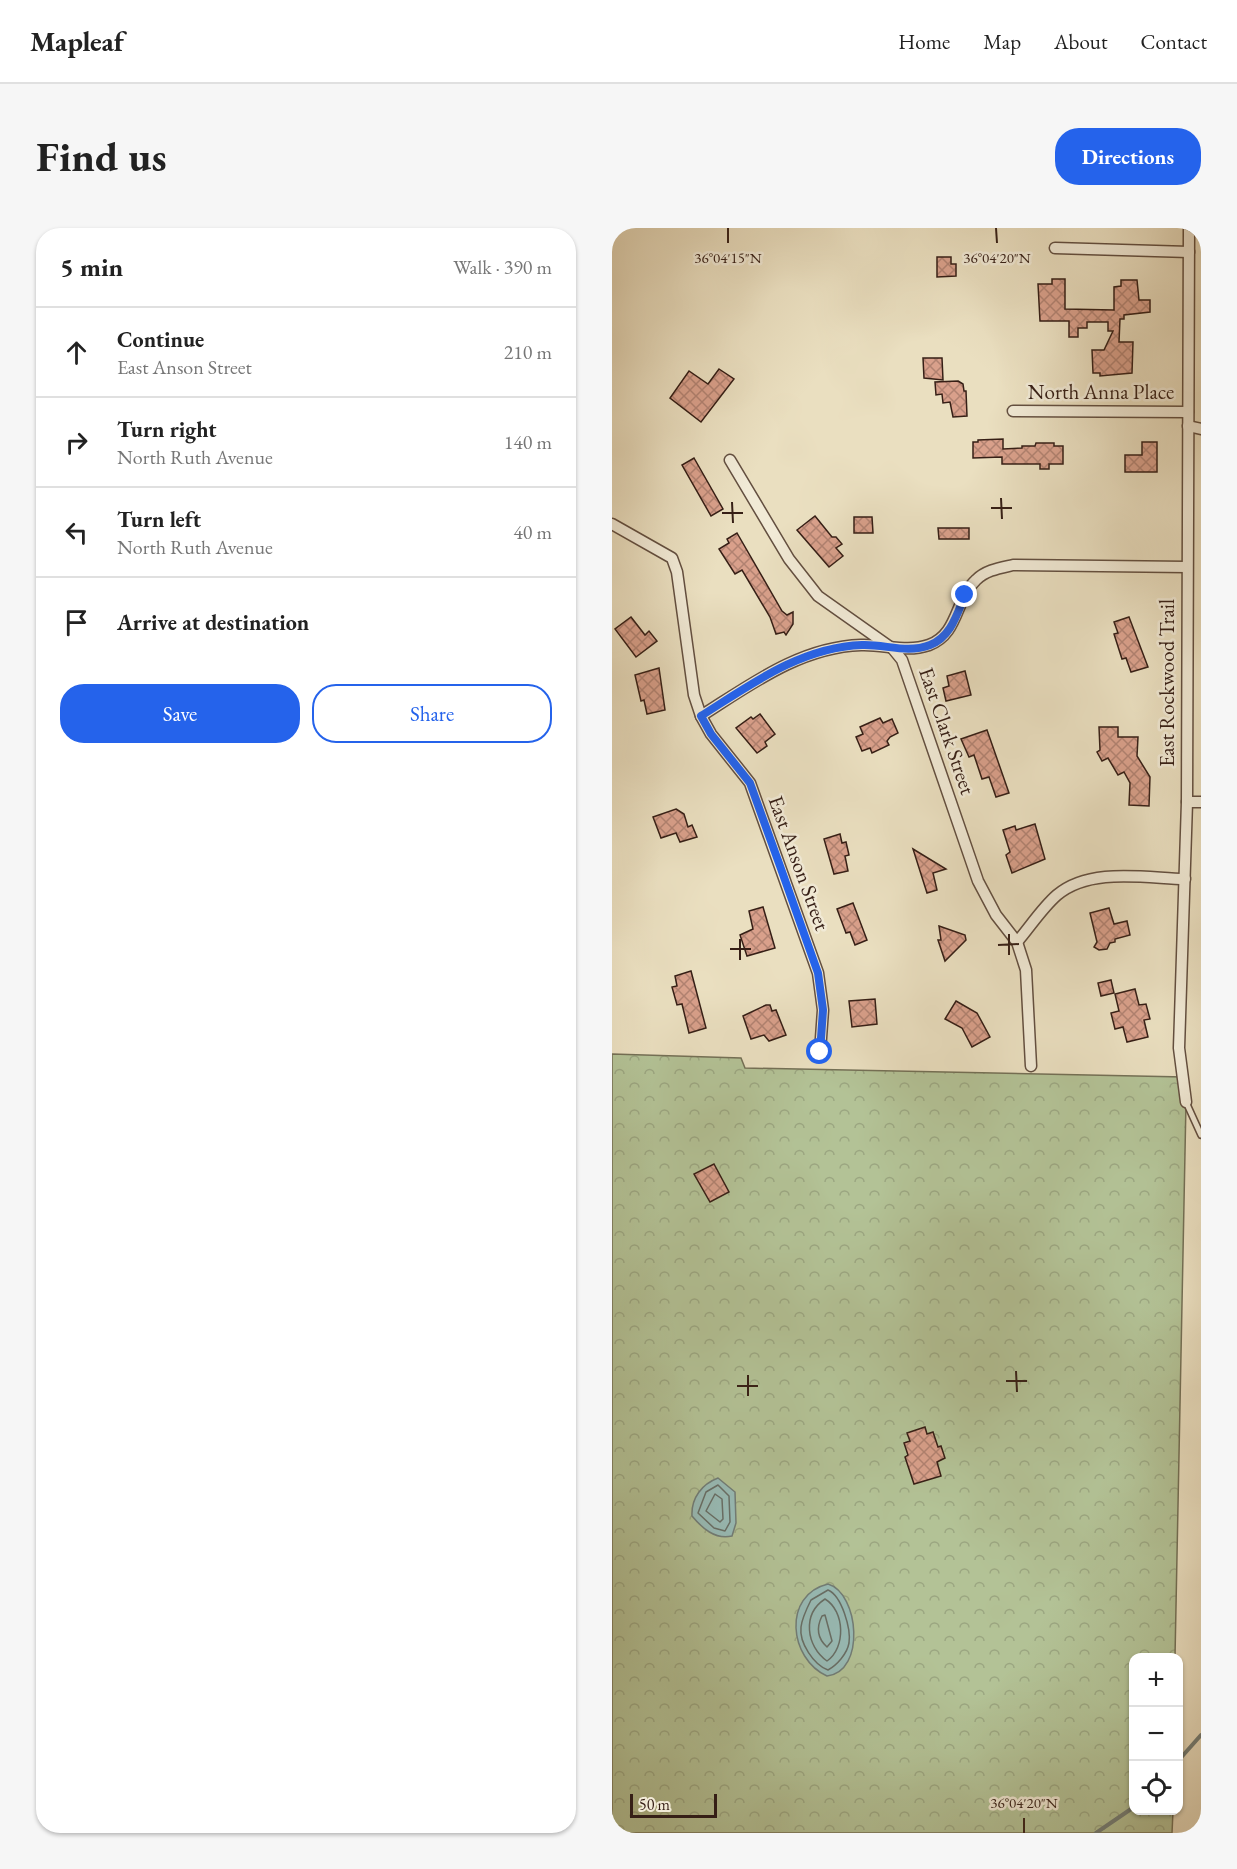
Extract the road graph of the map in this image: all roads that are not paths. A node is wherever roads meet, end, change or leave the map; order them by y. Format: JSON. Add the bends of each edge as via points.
{"nodes":[{"id":1,"x":1189,"y":228,"type":"edge"},
{"id":2,"x":1055,"y":248,"type":"dead end"},
{"id":3,"x":1189,"y":252,"type":"junction"},
{"id":4,"x":1013,"y":411,"type":"dead end"},
{"id":5,"x":1188,"y":412,"type":"junction"},
{"id":6,"x":1188,"y":426,"type":"junction"},
{"id":7,"x":1201,"y":429,"type":"edge"},
{"id":8,"x":730,"y":460,"type":"dead end"},
{"id":9,"x":612,"y":524,"type":"edge"},
{"id":10,"x":1187,"y":567,"type":"junction"},
{"id":11,"x":893,"y":649,"type":"junction"},
{"id":12,"x":701,"y":716,"type":"junction"},
{"id":13,"x":1187,"y":802,"type":"junction"},
{"id":14,"x":1201,"y":802,"type":"edge"},
{"id":15,"x":1185,"y":879,"type":"junction"},
{"id":16,"x":1017,"y":942,"type":"junction"},
{"id":17,"x":820,"y":1052,"type":"dead end"},
{"id":18,"x":1031,"y":1066,"type":"dead end"},
{"id":19,"x":1185,"y":1102,"type":"joint"},
{"id":20,"x":1201,"y":1135,"type":"edge"}],
"edges":[{"from":1,"to":3,"type":"street","name":"East Rockwood Trail"},
{"from":2,"to":3,"type":"street"},
{"from":3,"to":5,"type":"street","name":"East Rockwood Trail"},
{"from":4,"to":5,"type":"street","name":"North Anna Place"},
{"from":5,"to":6,"type":"street","name":"East Rockwood Trail"},
{"from":6,"to":7,"type":"street"},
{"from":6,"to":10,"type":"street","name":"East Rockwood Trail"},
{"from":8,"to":11,"type":"street","name":"East Clark Street","via":[[789,559],[818,596]]},
{"from":9,"to":12,"type":"street","name":"East Anson Street","via":[[672,558],[694,695]]},
{"from":10,"to":11,"type":"street","via":[[1013,565],[992,569],[975,580],[948,634],[930,645]]},
{"from":10,"to":13,"type":"street","name":"East Rockwood Trail"},
{"from":11,"to":12,"type":"street","via":[[862,645],[799,659]]},
{"from":11,"to":16,"type":"street","name":"East Clark Street","via":[[907,671],[978,881],[996,915]]},
{"from":12,"to":17,"type":"street","name":"East Anson Street","via":[[750,783],[818,973],[823,1010]]},
{"from":13,"to":14,"type":"street"},
{"from":13,"to":15,"type":"street","name":"East Rockwood Trail"},
{"from":15,"to":16,"type":"street","via":[[1106,877],[1082,882],[1057,894]]},
{"from":15,"to":19,"type":"street","name":"East Rockwood Trail","via":[[1179,1048]]},
{"from":16,"to":18,"type":"street","name":"East Clark Street","via":[[1026,970]]},
{"from":19,"to":20,"type":"lane","name":"East Rockwood Trail"}]}
